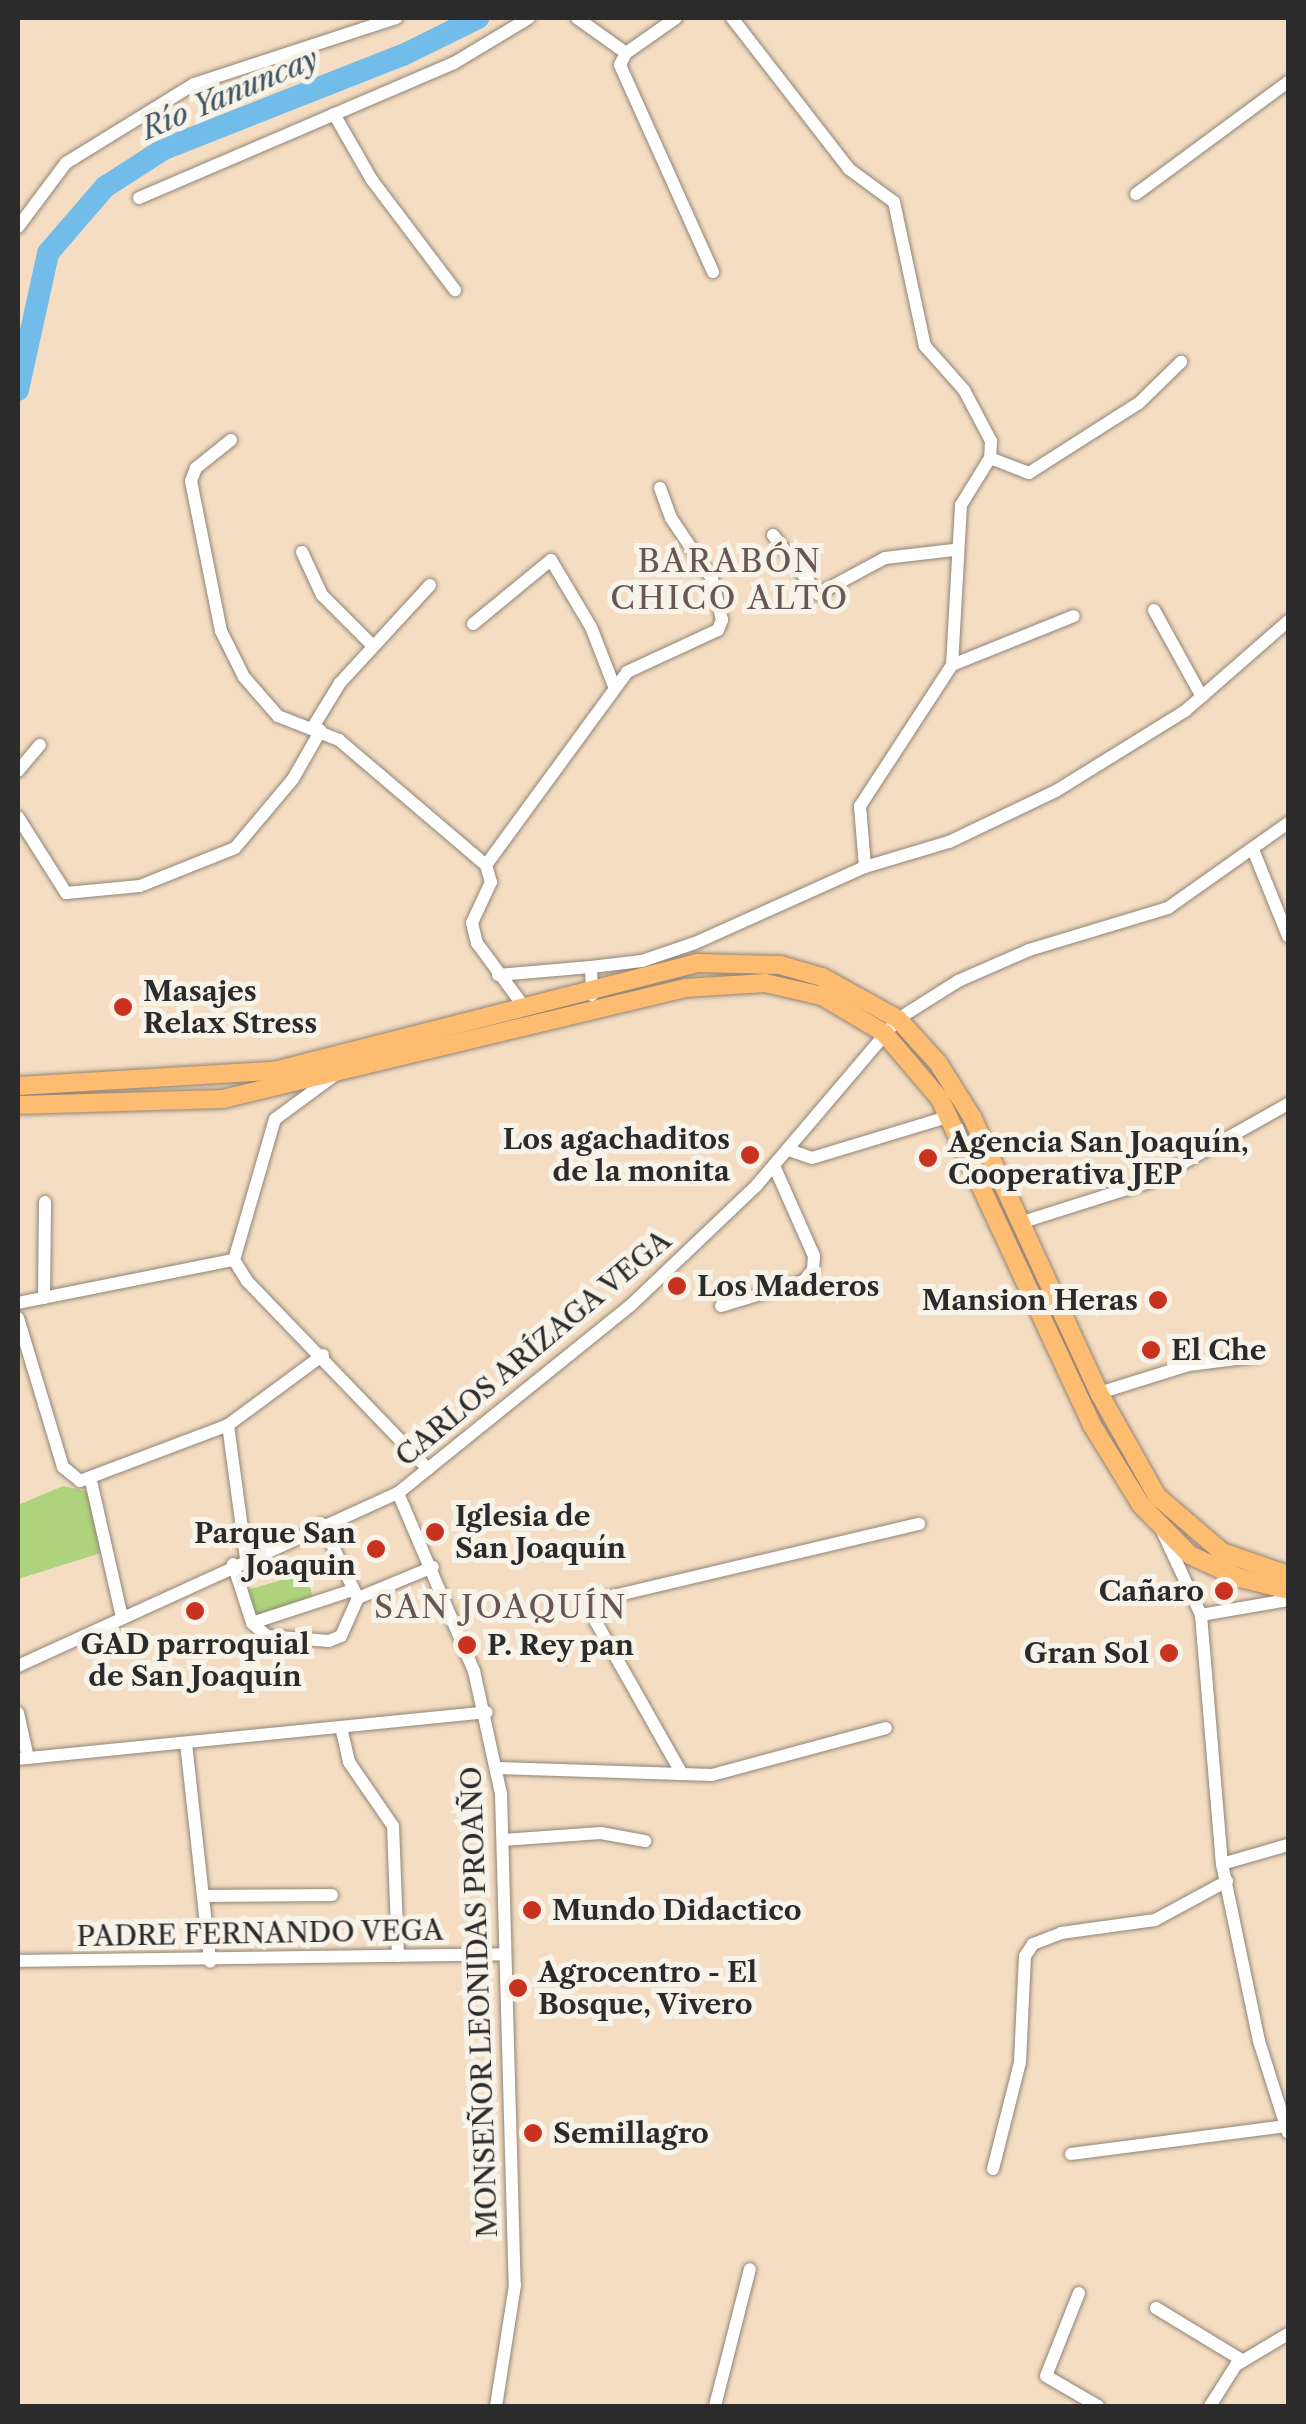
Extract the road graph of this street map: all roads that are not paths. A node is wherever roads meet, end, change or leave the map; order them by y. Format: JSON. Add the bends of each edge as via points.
{"nodes":[{"id":1,"x":396,"y":18,"type":"edge"},
{"id":2,"x":530,"y":18,"type":"edge"},
{"id":3,"x":578,"y":18,"type":"edge"},
{"id":4,"x":676,"y":18,"type":"edge"},
{"id":5,"x":732,"y":18,"type":"edge"},
{"id":6,"x":626,"y":53,"type":"junction"},
{"id":7,"x":1288,"y":82,"type":"edge"},
{"id":8,"x":334,"y":114,"type":"junction"},
{"id":9,"x":1136,"y":194,"type":"dead end"},
{"id":10,"x":139,"y":198,"type":"dead end"},
{"id":11,"x":18,"y":226,"type":"edge"},
{"id":12,"x":713,"y":272,"type":"dead end"},
{"id":13,"x":455,"y":290,"type":"dead end"},
{"id":14,"x":1181,"y":362,"type":"dead end"},
{"id":15,"x":231,"y":440,"type":"dead end"},
{"id":16,"x":990,"y":458,"type":"junction"},
{"id":17,"x":660,"y":488,"type":"dead end"},
{"id":18,"x":773,"y":535,"type":"dead end"},
{"id":19,"x":954,"y":550,"type":"junction"},
{"id":20,"x":302,"y":552,"type":"dead end"},
{"id":21,"x":430,"y":585,"type":"dead end"},
{"id":22,"x":1154,"y":610,"type":"dead end"},
{"id":23,"x":1074,"y":616,"type":"dead end"},
{"id":24,"x":1288,"y":621,"type":"edge"},
{"id":25,"x":473,"y":624,"type":"dead end"},
{"id":26,"x":373,"y":646,"type":"junction"},
{"id":27,"x":952,"y":665,"type":"junction"},
{"id":28,"x":614,"y":686,"type":"junction"},
{"id":29,"x":1202,"y":696,"type":"junction"},
{"id":30,"x":317,"y":728,"type":"junction"},
{"id":31,"x":40,"y":746,"type":"dead end"},
{"id":32,"x":18,"y":771,"type":"edge"},
{"id":33,"x":18,"y":817,"type":"edge"},
{"id":34,"x":1288,"y":823,"type":"edge"},
{"id":35,"x":1254,"y":852,"type":"junction"},
{"id":36,"x":486,"y":866,"type":"junction"},
{"id":37,"x":865,"y":866,"type":"junction"},
{"id":38,"x":1288,"y":936,"type":"edge"},
{"id":39,"x":591,"y":967,"type":"junction"},
{"id":40,"x":498,"y":974,"type":"junction"},
{"id":41,"x":591,"y":986,"type":"junction"},
{"id":42,"x":522,"y":1004,"type":"junction"},
{"id":43,"x":594,"y":1008,"type":"junction"},
{"id":44,"x":898,"y":1019,"type":"junction"},
{"id":45,"x":884,"y":1033,"type":"junction"},
{"id":46,"x":335,"y":1075,"type":"junction"},
{"id":47,"x":18,"y":1086,"type":"edge"},
{"id":48,"x":1288,"y":1104,"type":"edge"},
{"id":49,"x":18,"y":1105,"type":"edge"},
{"id":50,"x":950,"y":1116,"type":"junction"},
{"id":51,"x":789,"y":1150,"type":"junction"},
{"id":52,"x":775,"y":1168,"type":"junction"},
{"id":53,"x":44,"y":1202,"type":"dead end"},
{"id":54,"x":1023,"y":1222,"type":"junction"},
{"id":55,"x":234,"y":1260,"type":"junction"},
{"id":56,"x":44,"y":1298,"type":"junction"},
{"id":57,"x":18,"y":1303,"type":"edge"},
{"id":58,"x":721,"y":1306,"type":"dead end"},
{"id":59,"x":18,"y":1320,"type":"edge"},
{"id":60,"x":323,"y":1355,"type":"junction"},
{"id":61,"x":1259,"y":1356,"type":"dead end"},
{"id":62,"x":1098,"y":1394,"type":"junction"},
{"id":63,"x":228,"y":1425,"type":"junction"},
{"id":64,"x":428,"y":1469,"type":"junction"},
{"id":65,"x":90,"y":1481,"type":"junction"},
{"id":66,"x":398,"y":1493,"type":"junction"},
{"id":67,"x":322,"y":1524,"type":"junction"},
{"id":68,"x":919,"y":1524,"type":"dead end"},
{"id":69,"x":1163,"y":1532,"type":"junction"},
{"id":70,"x":239,"y":1561,"type":"junction"},
{"id":71,"x":432,"y":1566,"type":"junction"},
{"id":72,"x":1288,"y":1576,"type":"edge"},
{"id":73,"x":1288,"y":1590,"type":"edge"},
{"id":74,"x":356,"y":1594,"type":"junction"},
{"id":75,"x":1288,"y":1600,"type":"edge"},
{"id":76,"x":1201,"y":1615,"type":"junction"},
{"id":77,"x":122,"y":1617,"type":"junction"},
{"id":78,"x":252,"y":1623,"type":"junction"},
{"id":79,"x":18,"y":1666,"type":"edge"},
{"id":80,"x":487,"y":1712,"type":"junction"},
{"id":81,"x":18,"y":1713,"type":"edge"},
{"id":82,"x":341,"y":1727,"type":"junction"},
{"id":83,"x":886,"y":1728,"type":"dead end"},
{"id":84,"x":186,"y":1743,"type":"junction"},
{"id":85,"x":23,"y":1759,"type":"edge"},
{"id":86,"x":498,"y":1768,"type":"junction"},
{"id":87,"x":682,"y":1774,"type":"junction"},
{"id":88,"x":503,"y":1840,"type":"junction"},
{"id":89,"x":645,"y":1840,"type":"dead end"},
{"id":90,"x":1288,"y":1845,"type":"edge"},
{"id":91,"x":1222,"y":1864,"type":"junction"},
{"id":92,"x":1227,"y":1881,"type":"junction"},
{"id":93,"x":332,"y":1895,"type":"dead end"},
{"id":94,"x":203,"y":1896,"type":"junction"},
{"id":95,"x":504,"y":1954,"type":"junction"},
{"id":96,"x":398,"y":1956,"type":"junction"},
{"id":97,"x":18,"y":1961,"type":"edge"},
{"id":98,"x":210,"y":1962,"type":"junction"},
{"id":99,"x":1287,"y":2130,"type":"edge"},
{"id":100,"x":1071,"y":2154,"type":"dead end"},
{"id":101,"x":993,"y":2169,"type":"dead end"},
{"id":102,"x":750,"y":2270,"type":"dead end"},
{"id":103,"x":1079,"y":2293,"type":"dead end"},
{"id":104,"x":1156,"y":2308,"type":"dead end"},
{"id":105,"x":1288,"y":2334,"type":"edge"},
{"id":106,"x":1243,"y":2360,"type":"junction"},
{"id":107,"x":496,"y":2406,"type":"edge"},
{"id":108,"x":715,"y":2406,"type":"edge"},
{"id":109,"x":1098,"y":2406,"type":"edge"},
{"id":110,"x":1210,"y":2406,"type":"edge"}],
"edges":[{"from":1,"to":11,"type":"street","via":[[179,92],[66,163]]},
{"from":2,"to":8,"type":"street","via":[[454,63]]},
{"from":3,"to":6,"type":"street"},
{"from":4,"to":6,"type":"street"},
{"from":5,"to":16,"type":"street","via":[[850,169],[894,202],[926,346],[983,420]]},
{"from":6,"to":12,"type":"street","via":[[620,65]]},
{"from":7,"to":9,"type":"street"},
{"from":8,"to":10,"type":"street"},
{"from":8,"to":13,"type":"street","via":[[372,180]]},
{"from":14,"to":16,"type":"street","via":[[1139,403],[1029,473]]},
{"from":15,"to":30,"type":"street","via":[[196,468],[191,481],[221,631],[264,704],[278,716]]},
{"from":16,"to":19,"type":"street","via":[[961,505]]},
{"from":17,"to":28,"type":"street","via":[[671,518],[712,579],[722,620],[710,637],[642,660]]},
{"from":18,"to":19,"type":"street","via":[[818,594],[885,558]]},
{"from":19,"to":27,"type":"street","via":[[959,629]]},
{"from":20,"to":26,"type":"street","via":[[310,579]]},
{"from":21,"to":26,"type":"street"},
{"from":22,"to":29,"type":"street"},
{"from":23,"to":27,"type":"street"},
{"from":24,"to":29,"type":"street"},
{"from":25,"to":28,"type":"street","via":[[551,560],[591,626]]},
{"from":26,"to":30,"type":"street"},
{"from":27,"to":37,"type":"street","via":[[860,806]]},
{"from":28,"to":36,"type":"street"},
{"from":29,"to":37,"type":"street","via":[[1056,791],[949,842]]},
{"from":30,"to":33,"type":"street","via":[[293,779],[235,848],[140,886],[66,894]]},
{"from":30,"to":36,"type":"street"},
{"from":31,"to":32,"type":"street"},
{"from":34,"to":35,"type":"street","name":"CARLOS ARÍZAGA VEGA"},
{"from":35,"to":38,"type":"street"},
{"from":35,"to":44,"type":"street","name":"CARLOS ARÍZAGA VEGA","via":[[1168,908],[1030,950],[958,981]]},
{"from":36,"to":40,"type":"street","via":[[491,882],[472,922]]},
{"from":37,"to":39,"type":"street","via":[[696,942],[642,960]]},
{"from":39,"to":40,"type":"street"},
{"from":39,"to":41,"type":"street"},
{"from":40,"to":42,"type":"street"},
{"from":41,"to":42,"type":"main road"},
{"from":41,"to":43,"type":"street"},
{"from":41,"to":44,"type":"main road","via":[[698,963],[780,965],[848,988]]},
{"from":42,"to":47,"type":"main road","via":[[274,1071]]},
{"from":43,"to":45,"type":"main road","via":[[685,988],[765,983],[822,996]]},
{"from":43,"to":46,"type":"main road"},
{"from":44,"to":45,"type":"street","name":"CARLOS ARÍZAGA VEGA"},
{"from":44,"to":54,"type":"main road","via":[[938,1063],[972,1117]]},
{"from":45,"to":50,"type":"main road"},
{"from":45,"to":51,"type":"street","name":"CARLOS ARÍZAGA VEGA"},
{"from":46,"to":49,"type":"main road","via":[[223,1099]]},
{"from":46,"to":55,"type":"street","via":[[275,1119]]},
{"from":48,"to":54,"type":"street","via":[[1149,1182]]},
{"from":50,"to":51,"type":"street","via":[[812,1158]]},
{"from":50,"to":69,"type":"main road","via":[[1092,1425]]},
{"from":51,"to":52,"type":"street","name":"CARLOS ARÍZAGA VEGA"},
{"from":52,"to":58,"type":"street","via":[[814,1256],[813,1270],[804,1281]]},
{"from":52,"to":64,"type":"street","name":"CARLOS ARÍZAGA VEGA","via":[[631,1305]]},
{"from":53,"to":56,"type":"street"},
{"from":54,"to":62,"type":"main road"},
{"from":55,"to":56,"type":"street"},
{"from":55,"to":60,"type":"street","via":[[247,1282]]},
{"from":56,"to":57,"type":"street"},
{"from":59,"to":65,"type":"street","via":[[63,1467]]},
{"from":60,"to":63,"type":"street"},
{"from":60,"to":64,"type":"street"},
{"from":61,"to":62,"type":"street","via":[[1189,1365]]},
{"from":62,"to":72,"type":"main road","via":[[1137,1470],[1178,1518],[1222,1552]]},
{"from":63,"to":65,"type":"street"},
{"from":63,"to":70,"type":"street"},
{"from":64,"to":66,"type":"street","name":"CARLOS ARÍZAGA VEGA"},
{"from":65,"to":77,"type":"street"},
{"from":66,"to":67,"type":"street","name":"CARLOS ARÍZAGA VEGA"},
{"from":66,"to":71,"type":"street","name":"MONSEÑOR LEONIDAS PROAÑO"},
{"from":67,"to":70,"type":"street","name":"CARLOS ARÍZAGA VEGA"},
{"from":67,"to":74,"type":"street"},
{"from":68,"to":87,"type":"street","via":[[601,1599],[596,1622]]},
{"from":69,"to":73,"type":"main road","via":[[1240,1578]]},
{"from":69,"to":76,"type":"street"},
{"from":70,"to":77,"type":"street","name":"CARLOS ARÍZAGA VEGA"},
{"from":70,"to":78,"type":"street"},
{"from":71,"to":74,"type":"street"},
{"from":71,"to":80,"type":"street","name":"MONSEÑOR LEONIDAS PROAÑO"},
{"from":74,"to":78,"type":"street"},
{"from":74,"to":78,"type":"street","via":[[341,1636],[329,1641],[267,1636]]},
{"from":75,"to":76,"type":"street"},
{"from":76,"to":91,"type":"street"},
{"from":77,"to":79,"type":"street","name":"CARLOS ARÍZAGA VEGA"},
{"from":80,"to":82,"type":"street"},
{"from":80,"to":86,"type":"street","name":"MONSEÑOR LEONIDAS PROAÑO"},
{"from":81,"to":85,"type":"street"},
{"from":82,"to":84,"type":"street"},
{"from":82,"to":96,"type":"street","via":[[349,1762],[393,1826]]},
{"from":83,"to":87,"type":"street","via":[[712,1775]]},
{"from":84,"to":85,"type":"street"},
{"from":84,"to":94,"type":"street"},
{"from":86,"to":87,"type":"street"},
{"from":86,"to":88,"type":"street","name":"MONSEÑOR LEONIDAS PROAÑO"},
{"from":88,"to":89,"type":"street","via":[[600,1833]]},
{"from":88,"to":95,"type":"street","name":"MONSEÑOR LEONIDAS PROAÑO"},
{"from":90,"to":91,"type":"street"},
{"from":91,"to":92,"type":"street"},
{"from":92,"to":99,"type":"street","via":[[1259,2041]]},
{"from":92,"to":101,"type":"street","via":[[1155,1920],[1062,1933],[1033,1944],[1024,1956],[1020,2062]]},
{"from":93,"to":94,"type":"street"},
{"from":94,"to":98,"type":"street"},
{"from":95,"to":96,"type":"street","name":"PADRE FERNANDO VEGA"},
{"from":95,"to":107,"type":"street","name":"MONSEÑOR LEONIDAS PROAÑO","via":[[515,2285]]},
{"from":96,"to":98,"type":"street","name":"PADRE FERNANDO VEGA"},
{"from":97,"to":98,"type":"street","name":"PADRE FERNANDO VEGA"},
{"from":99,"to":100,"type":"street"},
{"from":102,"to":108,"type":"street"},
{"from":103,"to":109,"type":"street","via":[[1046,2376]]},
{"from":104,"to":106,"type":"street"},
{"from":105,"to":106,"type":"street"},
{"from":106,"to":110,"type":"street"}]}
